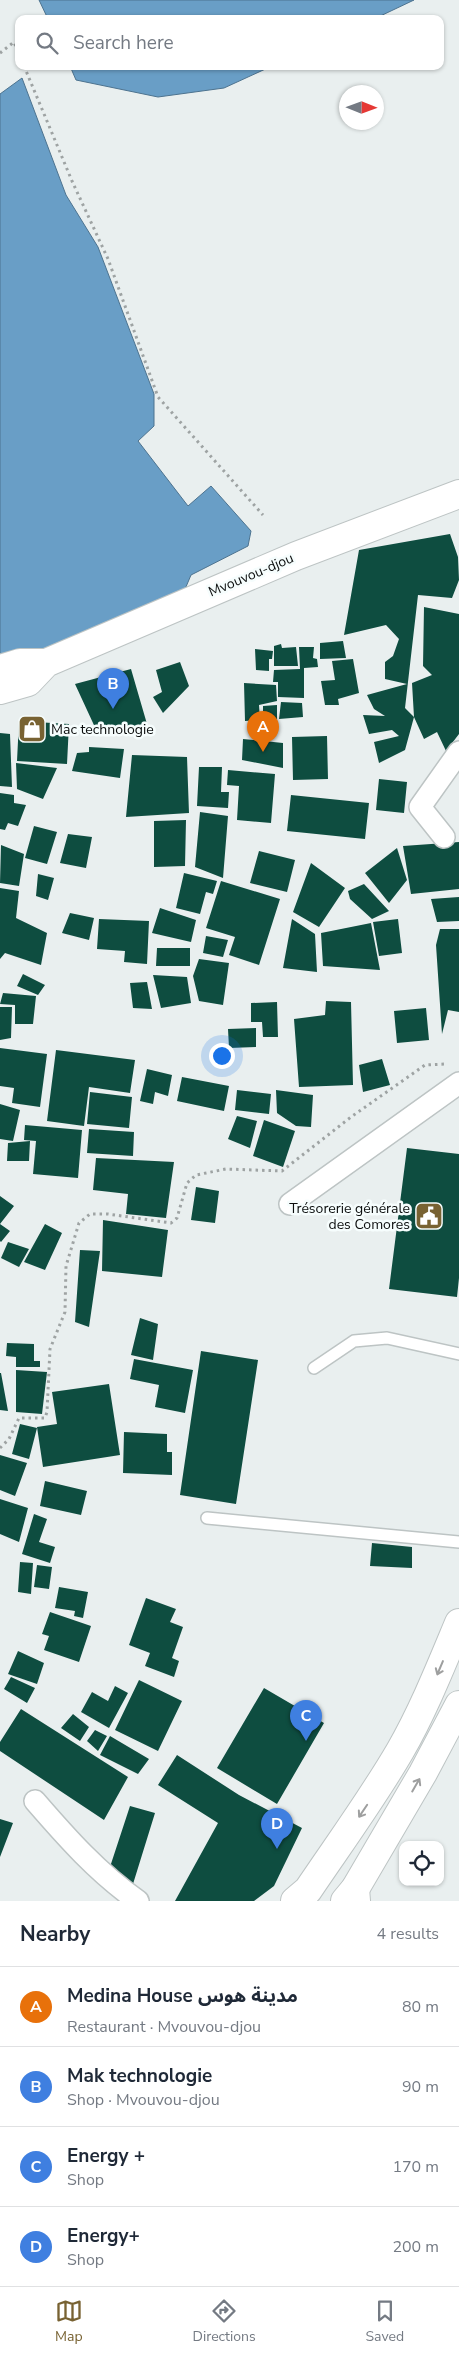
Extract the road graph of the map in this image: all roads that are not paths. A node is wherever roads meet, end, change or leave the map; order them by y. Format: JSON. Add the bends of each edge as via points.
{"nodes":[{"id":1,"x":459,"y":494,"type":"edge"},
{"id":2,"x":46,"y":664,"type":"junction"},
{"id":3,"x":0,"y":669,"type":"edge"},
{"id":4,"x":0,"y":690,"type":"edge"},
{"id":5,"x":459,"y":752,"type":"edge"},
{"id":6,"x":444,"y":837,"type":"dead end"},
{"id":7,"x":455,"y":1074,"type":"edge"},
{"id":8,"x":290,"y":1204,"type":"dead end"},
{"id":9,"x":459,"y":1354,"type":"edge"},
{"id":10,"x":314,"y":1368,"type":"dead end"},
{"id":11,"x":207,"y":1518,"type":"dead end"},
{"id":12,"x":459,"y":1542,"type":"edge"},
{"id":13,"x":459,"y":1623,"type":"edge"},
{"id":14,"x":459,"y":1705,"type":"edge"},
{"id":15,"x":35,"y":1801,"type":"dead end"},
{"id":16,"x":352,"y":1897,"type":"edge"},
{"id":17,"x":138,"y":1901,"type":"edge"},
{"id":18,"x":295,"y":1901,"type":"edge"}],
"edges":[{"from":1,"to":2,"type":"main road","name":"Mvouvou-djou","via":[[296,556]]},
{"from":2,"to":3,"type":"main road","name":"Mvouvou-djou","via":[[20,663]]},
{"from":2,"to":4,"type":"main road","name":"Mvouvou-djou","via":[[28,682]]},
{"from":5,"to":6,"type":"street","via":[[420,807]]},
{"from":7,"to":8,"type":"street"},
{"from":9,"to":10,"type":"lane","via":[[387,1338],[354,1341]]},
{"from":11,"to":12,"type":"lane"},
{"from":13,"to":18,"type":"main road","one_way":true,"via":[[401,1750],[308,1890]]},
{"from":16,"to":14,"type":"main road","one_way":true},
{"from":15,"to":17,"type":"street","via":[[80,1853]]}]}
